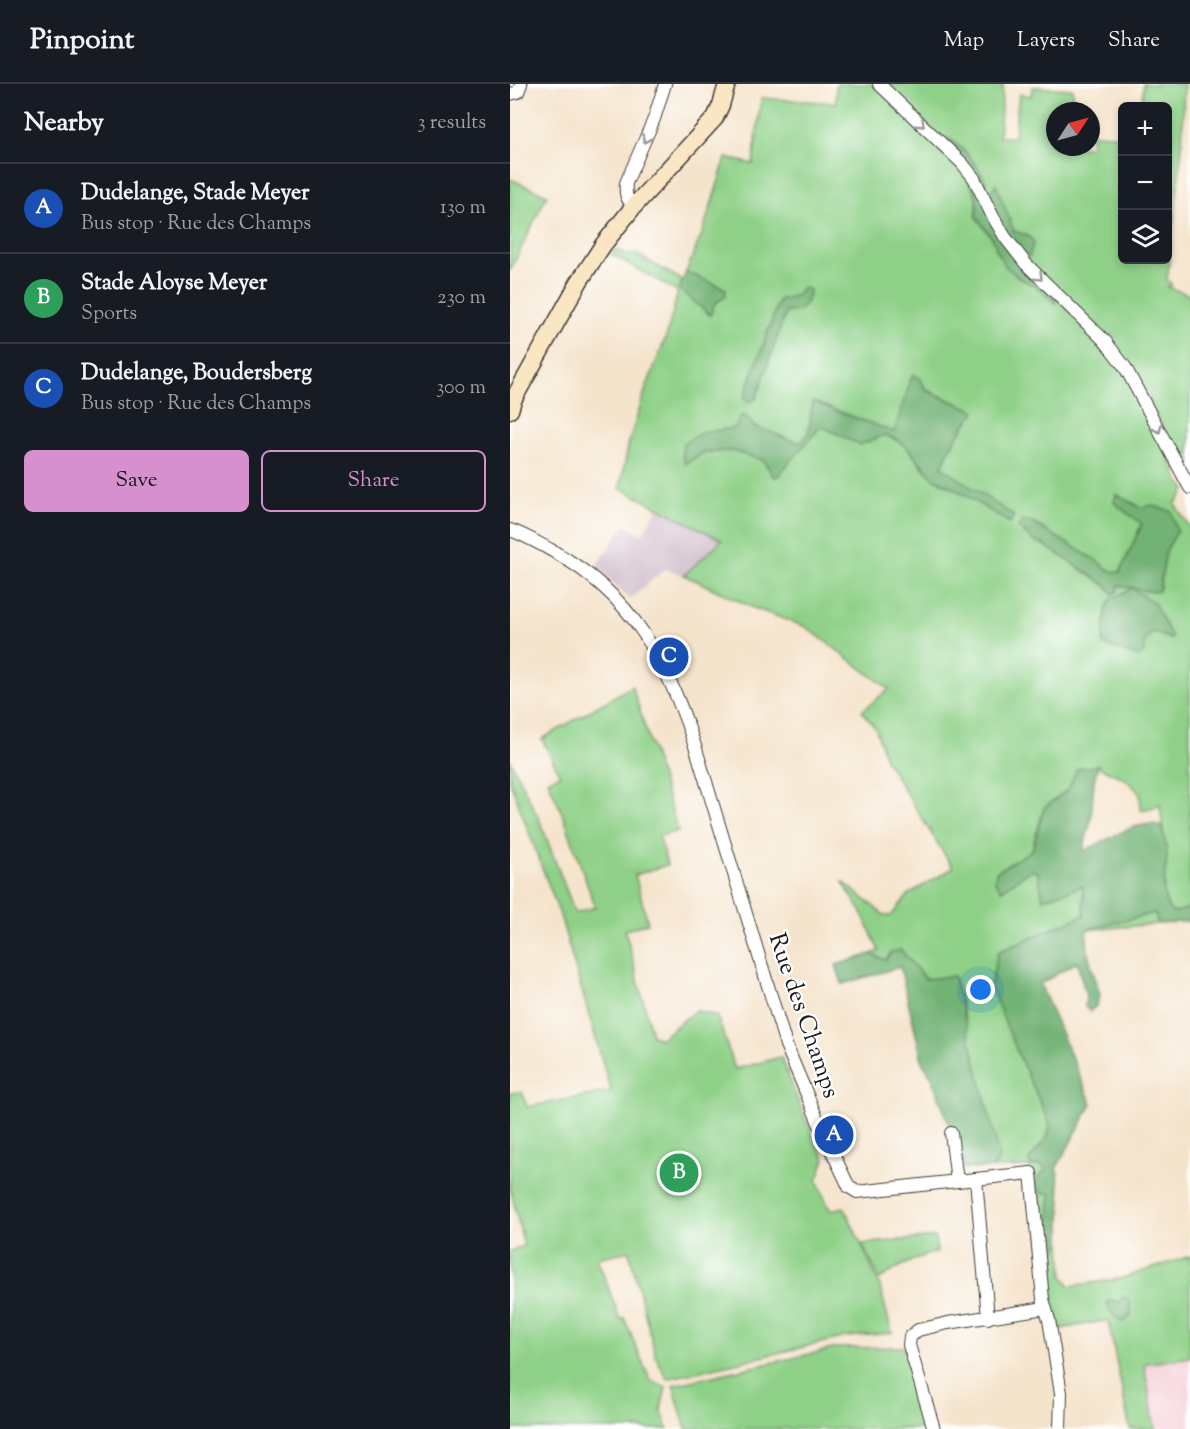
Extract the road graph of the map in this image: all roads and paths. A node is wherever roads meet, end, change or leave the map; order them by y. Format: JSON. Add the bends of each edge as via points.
{"nodes":[{"id":1,"x":521,"y":84,"type":"edge"},
{"id":2,"x":665,"y":84,"type":"edge"},
{"id":3,"x":727,"y":84,"type":"edge"},
{"id":4,"x":879,"y":84,"type":"edge"},
{"id":5,"x":510,"y":94,"type":"edge"},
{"id":6,"x":634,"y":206,"type":"junction"},
{"id":7,"x":510,"y":410,"type":"edge"},
{"id":8,"x":1190,"y":488,"type":"edge"},
{"id":9,"x":510,"y":530,"type":"edge"},
{"id":10,"x":951,"y":1133,"type":"dead end"},
{"id":11,"x":976,"y":1179,"type":"junction"},
{"id":12,"x":957,"y":1181,"type":"junction"},
{"id":13,"x":1045,"y":1308,"type":"junction"},
{"id":14,"x":988,"y":1318,"type":"junction"},
{"id":15,"x":934,"y":1429,"type":"edge"},
{"id":16,"x":1060,"y":1429,"type":"edge"}],
"edges":[{"from":1,"to":5,"type":"street","via":[[518,92]]},
{"from":2,"to":6,"type":"street","one_way":true,"via":[[626,183],[625,193]]},
{"from":3,"to":6,"type":"main road","via":[[715,118]]},
{"from":4,"to":8,"type":"street","one_way":true,"via":[[962,163],[1005,237],[1026,264],[1105,341],[1125,367]]},
{"from":6,"to":7,"type":"main road","via":[[584,274]]},
{"from":9,"to":12,"type":"street","name":"Rue des Champs","via":[[591,574],[637,622],[667,673],[684,711],[786,1045],[849,1187],[857,1192]]},
{"from":10,"to":12,"type":"street"},
{"from":11,"to":12,"type":"street","name":"Rue des Champs"},
{"from":11,"to":13,"type":"street","name":"Rue des Champs","via":[[1031,1173]]},
{"from":11,"to":14,"type":"street"},
{"from":13,"to":14,"type":"street"},
{"from":13,"to":16,"type":"street","via":[[1061,1393]]},
{"from":14,"to":15,"type":"street","via":[[918,1330],[908,1339]]}]}
